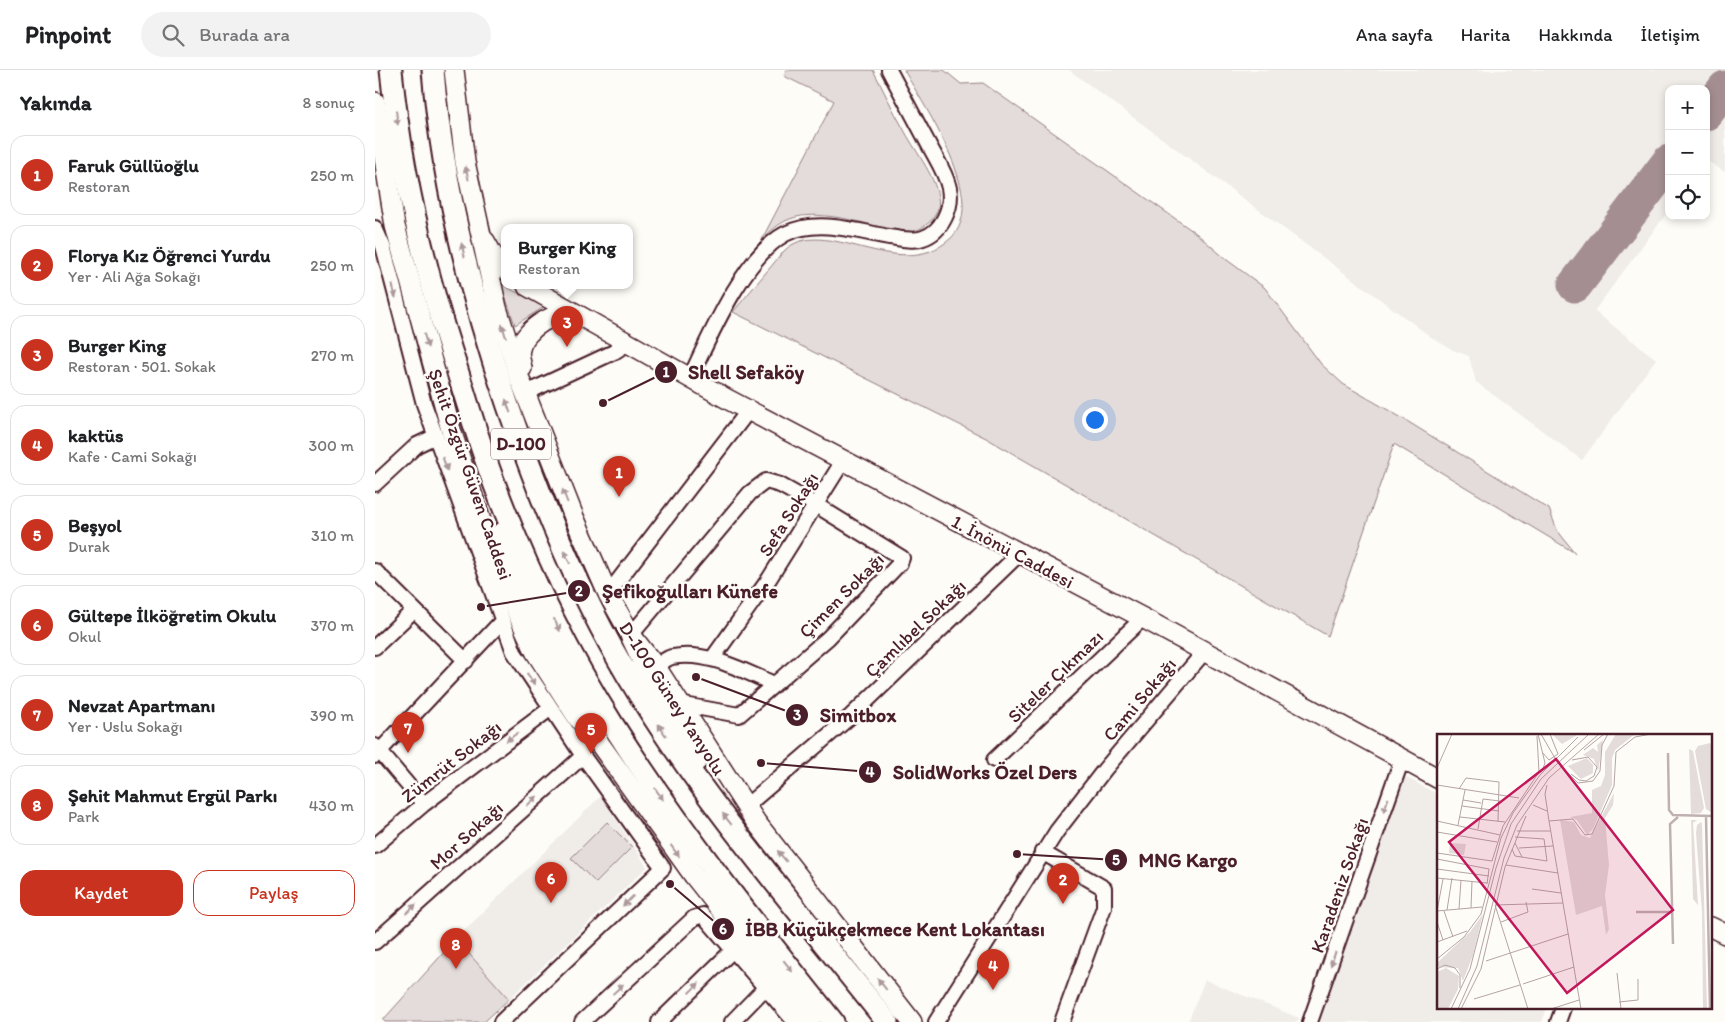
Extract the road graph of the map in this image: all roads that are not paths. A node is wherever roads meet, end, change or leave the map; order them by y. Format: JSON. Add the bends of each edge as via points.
{"nodes":[{"id":1,"x":391,"y":70,"type":"edge"},
{"id":2,"x":433,"y":70,"type":"edge"},
{"id":3,"x":454,"y":70,"type":"edge"},
{"id":4,"x":889,"y":70,"type":"edge"},
{"id":5,"x":375,"y":102,"type":"edge"},
{"id":6,"x":375,"y":183,"type":"edge"},
{"id":7,"x":395,"y":226,"type":"junction"},
{"id":8,"x":375,"y":228,"type":"edge"},
{"id":9,"x":479,"y":230,"type":"junction"},
{"id":10,"x":501,"y":264,"type":"edge"},
{"id":11,"x":532,"y":289,"type":"edge"},
{"id":12,"x":589,"y":321,"type":"junction"},
{"id":13,"x":628,"y":343,"type":"junction"},
{"id":14,"x":690,"y":378,"type":"junction"},
{"id":15,"x":526,"y":394,"type":"junction"},
{"id":16,"x":467,"y":402,"type":"junction"},
{"id":17,"x":749,"y":410,"type":"junction"},
{"id":18,"x":436,"y":436,"type":"junction"},
{"id":19,"x":843,"y":461,"type":"junction"},
{"id":20,"x":375,"y":484,"type":"edge"},
{"id":21,"x":816,"y":505,"type":"junction"},
{"id":22,"x":481,"y":543,"type":"junction"},
{"id":23,"x":1019,"y":554,"type":"junction"},
{"id":24,"x":375,"y":571,"type":"edge"},
{"id":25,"x":608,"y":594,"type":"junction"},
{"id":26,"x":414,"y":610,"type":"junction"},
{"id":27,"x":1143,"y":618,"type":"junction"},
{"id":28,"x":502,"y":621,"type":"junction"},
{"id":29,"x":631,"y":634,"type":"junction"},
{"id":30,"x":375,"y":647,"type":"edge"},
{"id":31,"x":1205,"y":651,"type":"junction"},
{"id":32,"x":712,"y":659,"type":"junction"},
{"id":33,"x":466,"y":661,"type":"junction"},
{"id":34,"x":656,"y":668,"type":"junction"},
{"id":35,"x":774,"y":684,"type":"junction"},
{"id":36,"x":679,"y":704,"type":"junction"},
{"id":37,"x":551,"y":708,"type":"junction"},
{"id":38,"x":597,"y":740,"type":"junction"},
{"id":39,"x":377,"y":751,"type":"edge"},
{"id":40,"x":583,"y":756,"type":"junction"},
{"id":41,"x":1402,"y":759,"type":"junction"},
{"id":42,"x":994,"y":760,"type":"dead end"},
{"id":43,"x":1437,"y":778,"type":"edge"},
{"id":44,"x":700,"y":784,"type":"junction"},
{"id":45,"x":424,"y":804,"type":"junction"},
{"id":46,"x":745,"y":807,"type":"junction"},
{"id":47,"x":375,"y":846,"type":"edge"},
{"id":48,"x":1042,"y":852,"type":"junction"},
{"id":49,"x":1713,"y":928,"type":"edge"},
{"id":50,"x":1725,"y":934,"type":"edge"},
{"id":51,"x":375,"y":942,"type":"edge"},
{"id":52,"x":733,"y":950,"type":"junction"},
{"id":53,"x":766,"y":988,"type":"junction"},
{"id":54,"x":503,"y":1021,"type":"edge"},
{"id":55,"x":582,"y":1022,"type":"edge"},
{"id":56,"x":659,"y":1022,"type":"edge"},
{"id":57,"x":732,"y":1022,"type":"edge"},
{"id":58,"x":795,"y":1022,"type":"edge"},
{"id":59,"x":810,"y":1022,"type":"edge"},
{"id":60,"x":833,"y":1022,"type":"edge"},
{"id":61,"x":887,"y":1022,"type":"edge"},
{"id":62,"x":912,"y":1022,"type":"edge"},
{"id":63,"x":936,"y":1022,"type":"edge"},
{"id":64,"x":1062,"y":1022,"type":"edge"},
{"id":65,"x":1310,"y":1022,"type":"edge"}],
"edges":[{"from":1,"to":16,"type":"highway","number":"D-100","one_way":true,"via":[[399,135],[418,235]]},
{"from":44,"to":2,"type":"highway","number":"D-100","one_way":true,"via":[[638,692],[600,625],[559,540],[530,469],[483,330],[467,267],[449,183]]},
{"from":9,"to":3,"type":"main road","name":"D-100 Güney Yanyolu","one_way":true,"via":[[465,162]]},
{"from":4,"to":14,"type":"street","via":[[946,177],[950,208],[939,227],[923,238],[904,239],[817,226],[784,235],[764,251],[739,282]]},
{"from":5,"to":7,"type":"main road"},
{"from":6,"to":7,"type":"main road"},
{"from":7,"to":22,"type":"main road","one_way":true},
{"from":8,"to":18,"type":"street","name":"Şehit Özgür Güven Caddesi","one_way":true,"via":[[383,246],[411,356]]},
{"from":9,"to":10,"type":"main road"},
{"from":15,"to":9,"type":"main road","name":"D-100 Güney Yanyolu","one_way":true,"via":[[497,308]]},
{"from":11,"to":12,"type":"main road"},
{"from":12,"to":13,"type":"main road","name":"1. İnönü Caddesi"},
{"from":12,"to":15,"type":"main road","via":[[564,312],[527,334],[519,349]]},
{"from":13,"to":14,"type":"main road","name":"1. İnönü Caddesi"},
{"from":13,"to":15,"type":"street"},
{"from":14,"to":17,"type":"main road","name":"1. İnönü Caddesi"},
{"from":25,"to":15,"type":"main road","name":"D-100 Güney Yanyolu","one_way":true},
{"from":16,"to":38,"type":"highway","via":[[474,457],[519,584]]},
{"from":16,"to":60,"type":"highway","number":"D-100","one_way":true,"via":[[516,538],[569,648],[612,723],[719,877]]},
{"from":17,"to":19,"type":"main road","name":"1. İnönü Caddesi"},
{"from":17,"to":25,"type":"street"},
{"from":18,"to":20,"type":"street","via":[[417,445]]},
{"from":18,"to":22,"type":"street","name":"Şehit Özgür Güven Caddesi","one_way":true},
{"from":19,"to":21,"type":"street","name":"Sefa Sokağı"},
{"from":19,"to":23,"type":"main road","name":"1. İnönü Caddesi"},
{"from":21,"to":29,"type":"street","via":[[766,481],[750,493]]},
{"from":21,"to":32,"type":"street","name":"Sefa Sokağı"},
{"from":21,"to":35,"type":"street","name":"Çimen Sokağı","via":[[902,558],[827,638]]},
{"from":22,"to":28,"type":"street","name":"Şehit Özgür Güven Caddesi"},
{"from":22,"to":38,"type":"main road","via":[[536,653],[577,717]]},
{"from":23,"to":27,"type":"main road","name":"1. İnönü Caddesi"},
{"from":23,"to":46,"type":"street","name":"Çamlıbel Sokağı","via":[[851,716]]},
{"from":24,"to":26,"type":"street"},
{"from":25,"to":29,"type":"main road","name":"D-100 Güney Yanyolu"},
{"from":26,"to":30,"type":"street"},
{"from":26,"to":33,"type":"street"},
{"from":27,"to":31,"type":"main road","name":"1. İnönü Caddesi"},
{"from":27,"to":42,"type":"street","name":"Siteler Çıkmazı"},
{"from":28,"to":33,"type":"street"},
{"from":28,"to":37,"type":"street","name":"Şehit Özgür Güven Caddesi","one_way":true,"via":[[522,667]]},
{"from":29,"to":34,"type":"main road","name":"D-100 Güney Yanyolu"},
{"from":29,"to":44,"type":"highway","via":[[656,688],[698,761]]},
{"from":31,"to":41,"type":"main road","name":"1. İnönü Caddesi"},
{"from":31,"to":48,"type":"street","name":"Cami Sokağı","via":[[1105,769]]},
{"from":32,"to":34,"type":"street","via":[[670,657]]},
{"from":32,"to":35,"type":"street"},
{"from":33,"to":39,"type":"street"},
{"from":34,"to":36,"type":"main road","name":"D-100 Güney Yanyolu"},
{"from":35,"to":36,"type":"street","via":[[739,715]]},
{"from":36,"to":46,"type":"main road","name":"D-100 Güney Yanyolu"},
{"from":37,"to":40,"type":"street","name":"Şehit Özgür Güven Caddesi"},
{"from":37,"to":45,"type":"street","name":"Zümrüt Sokağı","one_way":true},
{"from":38,"to":59,"type":"main road","one_way":true,"via":[[693,876]]},
{"from":39,"to":45,"type":"street"},
{"from":51,"to":40,"type":"street","name":"Mor Sokağı","one_way":true},
{"from":40,"to":54,"type":"street","name":"Şehit Özgür Güven Caddesi","one_way":true,"via":[[663,868]]},
{"from":41,"to":43,"type":"main road","name":"1. İnönü Caddesi"},
{"from":41,"to":65,"type":"street","name":"Karadeniz Sokağı","one_way":true},
{"from":61,"to":44,"type":"highway","number":"D-100","one_way":true},
{"from":45,"to":47,"type":"street","name":"Zümrüt Sokağı"},
{"from":62,"to":46,"type":"main road","name":"D-100 Güney Yanyolu","one_way":true},
{"from":48,"to":63,"type":"street","name":"Cami Sokağı"},
{"from":48,"to":64,"type":"street","via":[[1104,888],[1104,907]]},
{"from":49,"to":50,"type":"main road"},
{"from":52,"to":53,"type":"street"},
{"from":55,"to":52,"type":"street","one_way":true,"via":[[694,918],[703,915]]},
{"from":56,"to":52,"type":"street","one_way":true},
{"from":53,"to":57,"type":"street"},
{"from":53,"to":58,"type":"street"}]}
